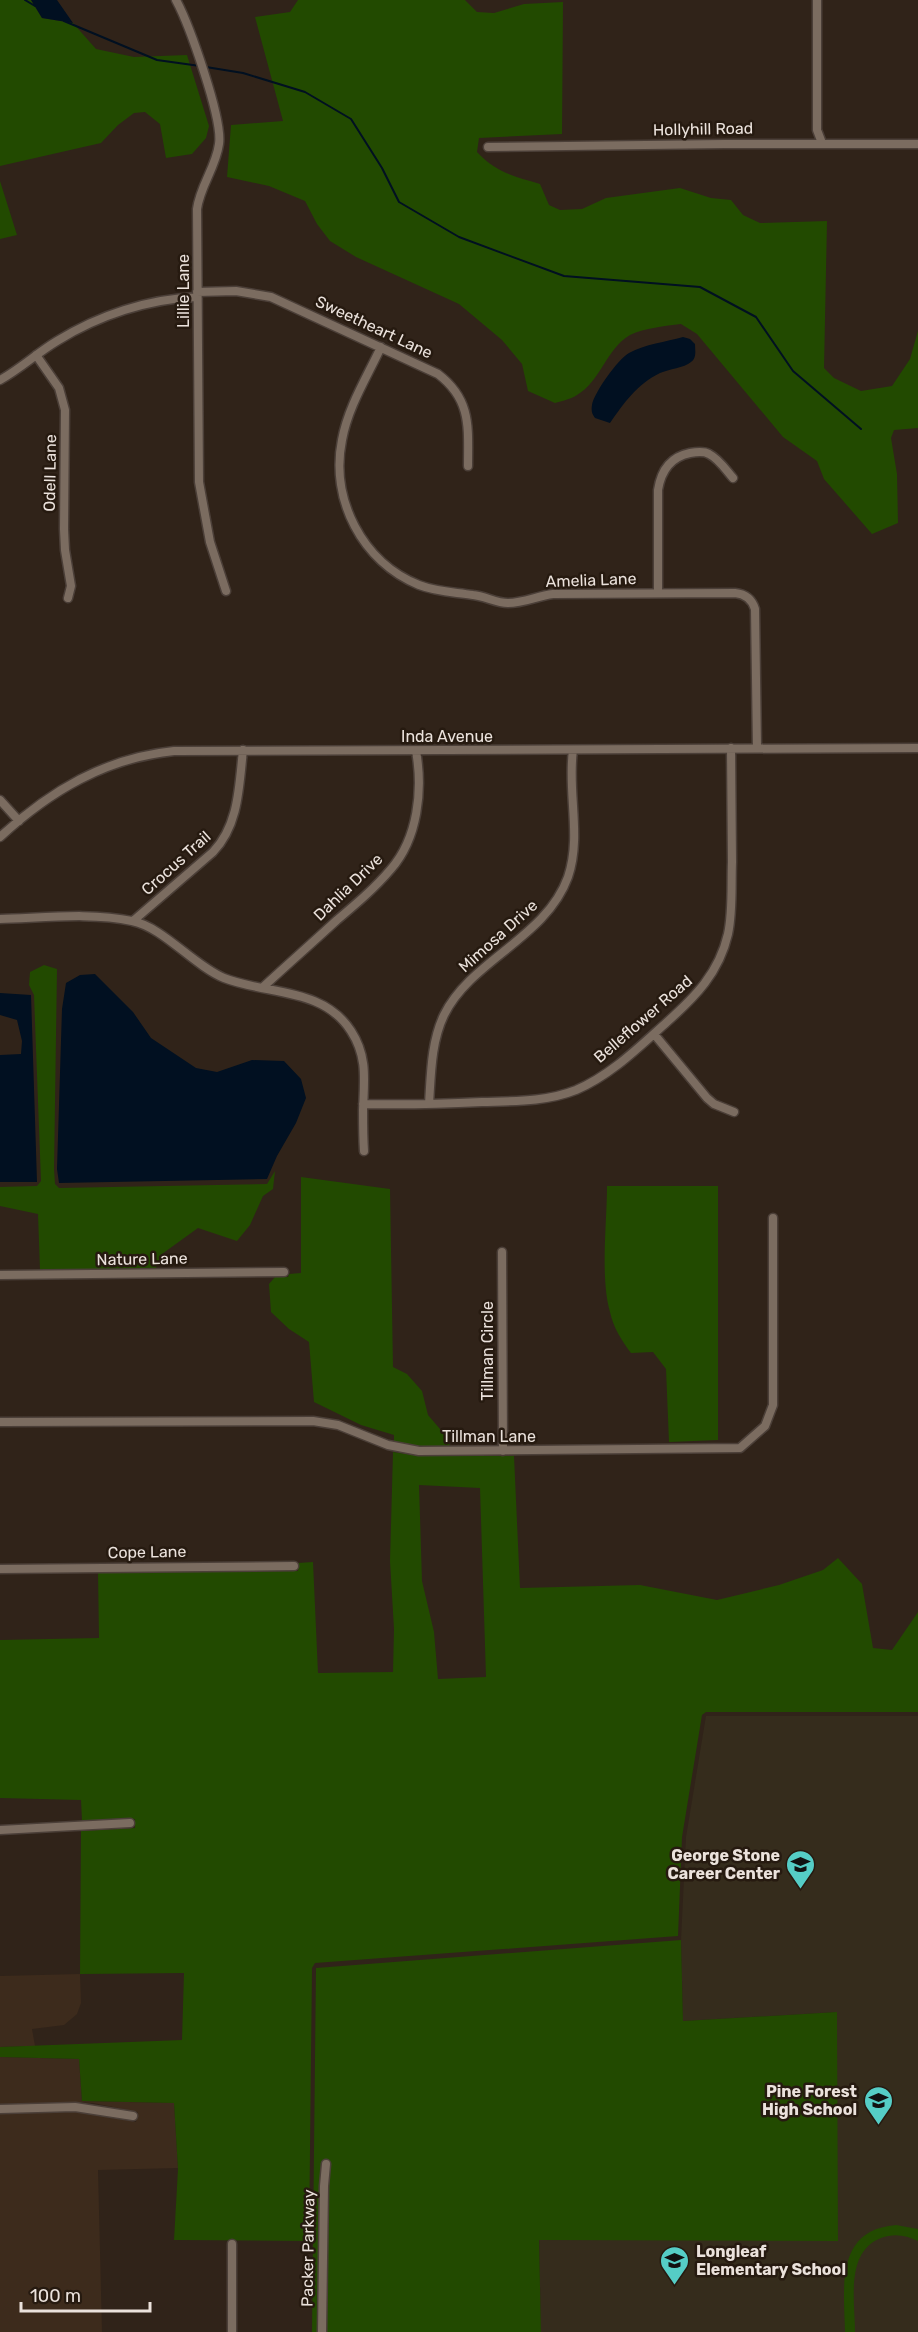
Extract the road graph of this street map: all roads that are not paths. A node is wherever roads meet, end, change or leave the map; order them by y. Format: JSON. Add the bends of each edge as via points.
{"nodes":[{"id":1,"x":176,"y":0,"type":"edge"},
{"id":2,"x":817,"y":0,"type":"edge"},
{"id":3,"x":822,"y":143,"type":"junction"},
{"id":4,"x":918,"y":144,"type":"edge"},
{"id":5,"x":488,"y":147,"type":"dead end"},
{"id":6,"x":197,"y":295,"type":"junction"},
{"id":7,"x":381,"y":347,"type":"junction"},
{"id":8,"x":36,"y":355,"type":"junction"},
{"id":9,"x":0,"y":380,"type":"edge"},
{"id":10,"x":468,"y":466,"type":"dead end"},
{"id":11,"x":733,"y":478,"type":"dead end"},
{"id":12,"x":226,"y":591,"type":"dead end"},
{"id":13,"x":658,"y":593,"type":"junction"},
{"id":14,"x":68,"y":598,"type":"dead end"},
{"id":15,"x":731,"y":748,"type":"junction"},
{"id":16,"x":757,"y":748,"type":"junction"},
{"id":17,"x":918,"y":748,"type":"edge"},
{"id":18,"x":243,"y":750,"type":"junction"},
{"id":19,"x":573,"y":750,"type":"junction"},
{"id":20,"x":416,"y":751,"type":"junction"},
{"id":21,"x":0,"y":800,"type":"edge"},
{"id":22,"x":19,"y":821,"type":"junction"},
{"id":23,"x":0,"y":837,"type":"edge"},
{"id":24,"x":0,"y":919,"type":"edge"},
{"id":25,"x":133,"y":921,"type":"junction"},
{"id":26,"x":262,"y":988,"type":"junction"},
{"id":27,"x":654,"y":1034,"type":"junction"},
{"id":28,"x":363,"y":1104,"type":"junction"},
{"id":29,"x":429,"y":1104,"type":"junction"},
{"id":30,"x":734,"y":1112,"type":"dead end"},
{"id":31,"x":364,"y":1151,"type":"dead end"},
{"id":32,"x":773,"y":1218,"type":"dead end"},
{"id":33,"x":502,"y":1252,"type":"dead end"},
{"id":34,"x":284,"y":1272,"type":"dead end"},
{"id":35,"x":0,"y":1275,"type":"edge"},
{"id":36,"x":0,"y":1422,"type":"edge"},
{"id":37,"x":503,"y":1451,"type":"junction"},
{"id":38,"x":294,"y":1566,"type":"dead end"},
{"id":39,"x":0,"y":1569,"type":"edge"},
{"id":40,"x":130,"y":1824,"type":"dead end"},
{"id":41,"x":0,"y":1830,"type":"edge"},
{"id":42,"x":0,"y":2109,"type":"edge"},
{"id":43,"x":133,"y":2116,"type":"dead end"},
{"id":44,"x":326,"y":2164,"type":"dead end"},
{"id":45,"x":232,"y":2244,"type":"dead end"},
{"id":46,"x":232,"y":2332,"type":"edge"},
{"id":47,"x":322,"y":2332,"type":"edge"}],
"edges":[{"from":1,"to":6,"type":"street","name":"Lillie Lane","via":[[220,129],[217,154],[197,209]]},
{"from":2,"to":3,"type":"street","via":[[817,130]]},
{"from":3,"to":4,"type":"street","name":"Hollyhill Road"},
{"from":3,"to":5,"type":"street","name":"Hollyhill Road"},
{"from":6,"to":7,"type":"street","name":"Sweetheart Lane","via":[[236,291],[271,297]]},
{"from":6,"to":8,"type":"street","name":"Sweetheart Lane","via":[[117,312],[75,330]]},
{"from":6,"to":12,"type":"street","name":"Lillie Lane","via":[[199,482],[210,542]]},
{"from":7,"to":10,"type":"street","name":"Sweetheart Lane","via":[[433,371],[455,389],[466,412]]},
{"from":7,"to":13,"type":"street","name":"Amelia Lane","via":[[348,417],[339,464],[348,513],[361,537],[385,564],[410,581],[433,590],[505,603],[553,594]]},
{"from":8,"to":9,"type":"street","name":"Sweetheart Lane"},
{"from":8,"to":14,"type":"street","name":"Odell Lane","via":[[59,388],[65,410],[64,539],[71,586]]},
{"from":11,"to":13,"type":"street","via":[[717,460],[702,452],[675,459],[661,474]]},
{"from":13,"to":16,"type":"street","name":"Amelia Lane","via":[[735,593],[745,596],[753,605]]},
{"from":15,"to":16,"type":"street","name":"Inda Avenue"},
{"from":15,"to":19,"type":"street","name":"Inda Avenue"},
{"from":15,"to":27,"type":"street","name":"Belleflower Road","via":[[731,898],[725,946],[700,990]]},
{"from":16,"to":17,"type":"street","name":"Inda Avenue"},
{"from":18,"to":20,"type":"street","name":"Inda Avenue"},
{"from":18,"to":22,"type":"street","name":"Inda Avenue","via":[[174,751],[119,761],[63,788]]},
{"from":18,"to":25,"type":"street","name":"Crocus Trail","via":[[234,814],[225,838]]},
{"from":19,"to":20,"type":"street","name":"Inda Avenue"},
{"from":19,"to":29,"type":"street","name":"Mimosa Drive","via":[[574,830],[568,878],[550,909],[466,985],[447,1009],[436,1034]]},
{"from":20,"to":26,"type":"street","name":"Dahlia Drive","via":[[417,811],[409,838],[394,866]]},
{"from":21,"to":22,"type":"street"},
{"from":22,"to":23,"type":"street","name":"Inda Avenue"},
{"from":24,"to":25,"type":"street"},
{"from":25,"to":26,"type":"street","via":[[213,973]]},
{"from":26,"to":28,"type":"street","via":[[307,998],[331,1010],[347,1025],[363,1062]]},
{"from":27,"to":29,"type":"street","name":"Belleflower Road","via":[[612,1069],[565,1094],[533,1100]]},
{"from":27,"to":30,"type":"street","via":[[707,1098]]},
{"from":28,"to":29,"type":"street","name":"Belleflower Road"},
{"from":28,"to":31,"type":"street"},
{"from":32,"to":37,"type":"street","name":"Tillman Lane","via":[[773,1405],[760,1432],[734,1449]]},
{"from":33,"to":37,"type":"street","name":"Tillman Circle"},
{"from":34,"to":35,"type":"street","name":"Nature Lane"},
{"from":36,"to":37,"type":"street","name":"Tillman Lane","via":[[313,1421],[350,1429],[411,1451]]},
{"from":38,"to":39,"type":"street","name":"Cope Lane"},
{"from":40,"to":41,"type":"street"},
{"from":42,"to":43,"type":"street","via":[[75,2107]]},
{"from":44,"to":47,"type":"street","name":"Packer Parkway"},
{"from":45,"to":46,"type":"street"}]}
